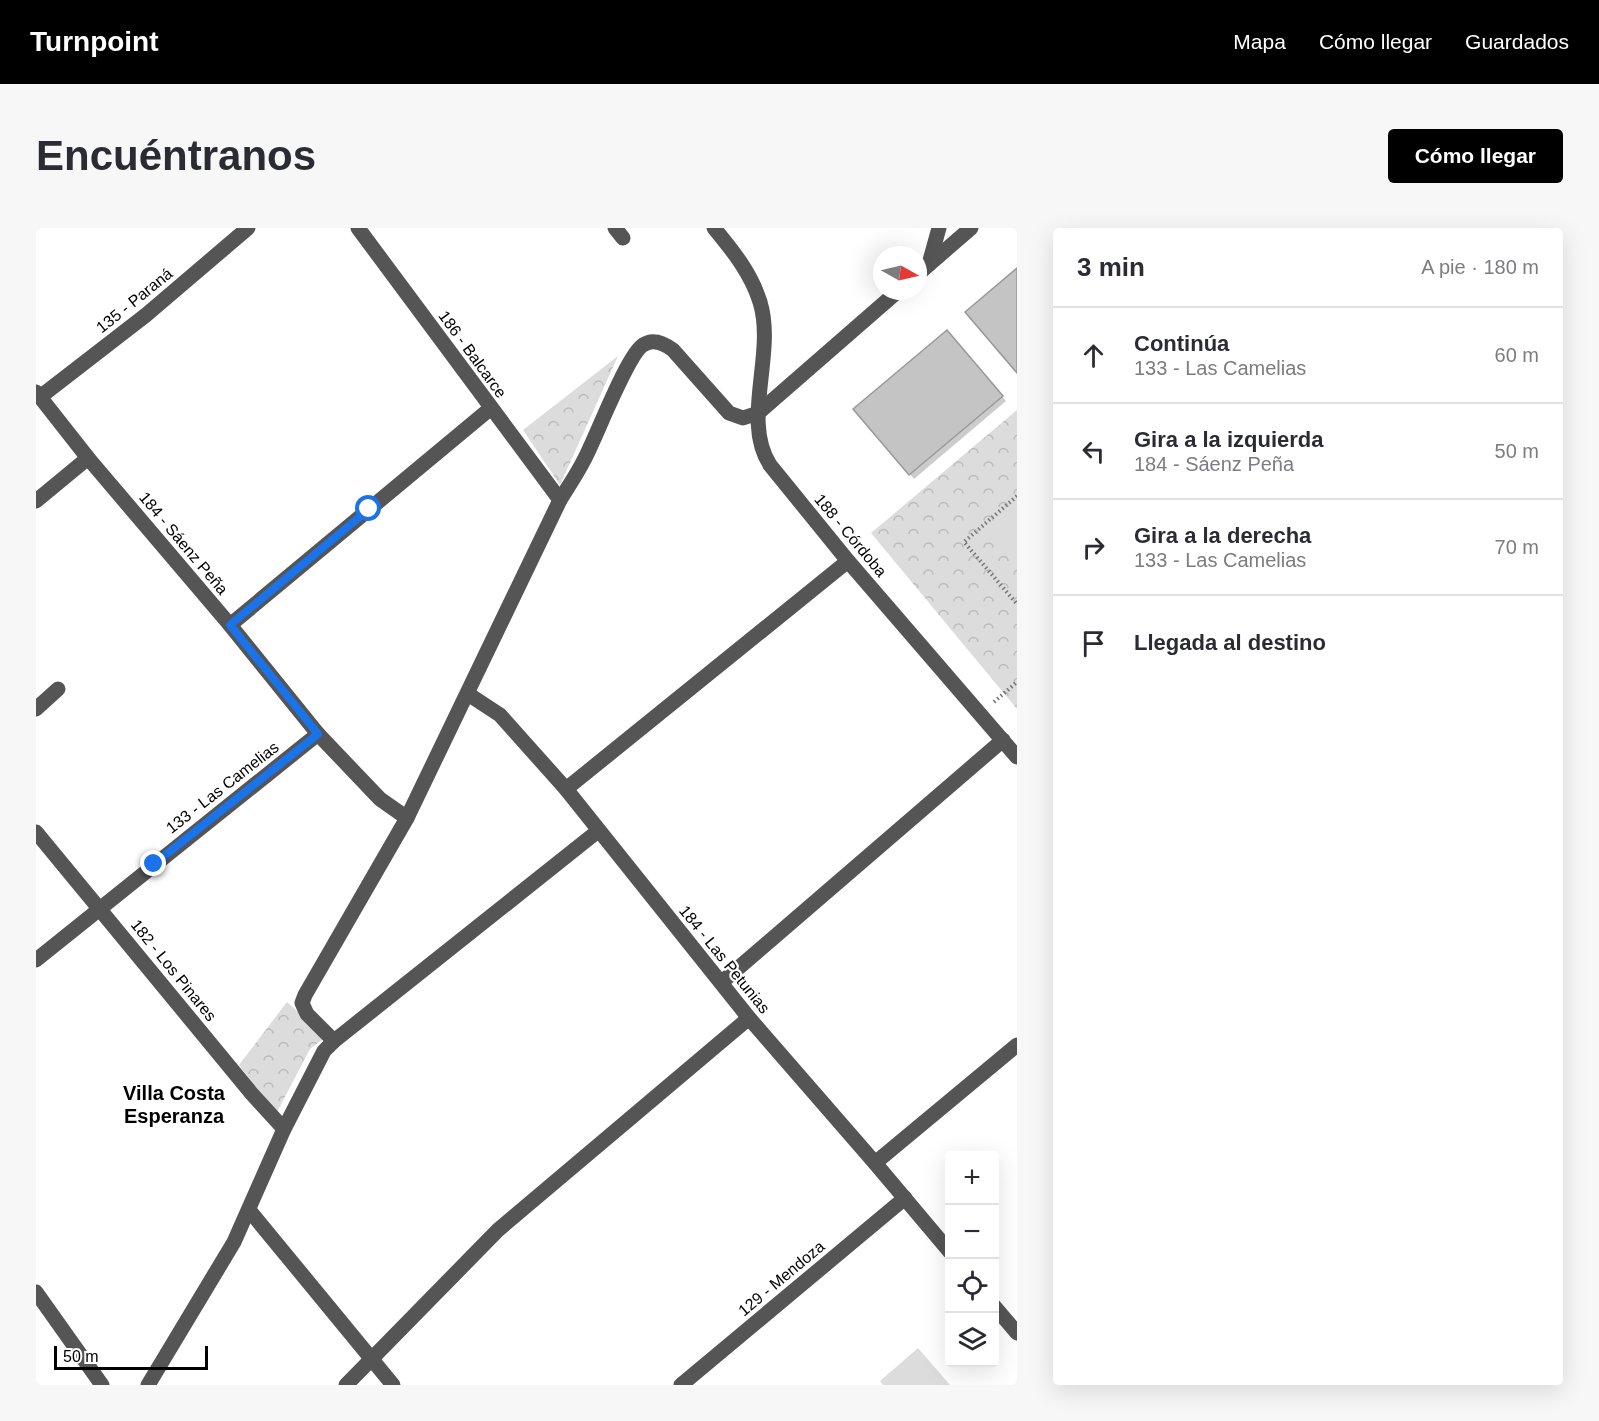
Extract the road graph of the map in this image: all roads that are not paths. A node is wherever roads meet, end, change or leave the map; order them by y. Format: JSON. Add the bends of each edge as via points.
{"nodes":[{"id":1,"x":248,"y":228,"type":"edge"},
{"id":2,"x":358,"y":228,"type":"edge"},
{"id":3,"x":714,"y":228,"type":"edge"},
{"id":4,"x":939,"y":228,"type":"edge"},
{"id":5,"x":971,"y":228,"type":"edge"},
{"id":6,"x":927,"y":261,"type":"edge"},
{"id":7,"x":927,"y":266,"type":"edge"},
{"id":8,"x":888,"y":300,"type":"edge"},
{"id":9,"x":38,"y":394,"type":"edge"},
{"id":10,"x":491,"y":408,"type":"junction"},
{"id":11,"x":758,"y":413,"type":"junction"},
{"id":12,"x":88,"y":458,"type":"junction"},
{"id":13,"x":560,"y":500,"type":"junction"},
{"id":14,"x":36,"y":501,"type":"edge"},
{"id":15,"x":848,"y":561,"type":"junction"},
{"id":16,"x":230,"y":625,"type":"junction"},
{"id":17,"x":58,"y":689,"type":"dead end"},
{"id":18,"x":468,"y":694,"type":"junction"},
{"id":19,"x":36,"y":709,"type":"edge"},
{"id":20,"x":318,"y":734,"type":"junction"},
{"id":21,"x":1003,"y":740,"type":"junction"},
{"id":22,"x":1017,"y":757,"type":"edge"},
{"id":23,"x":566,"y":789,"type":"junction"},
{"id":24,"x":407,"y":818,"type":"junction"},
{"id":25,"x":598,"y":831,"type":"junction"},
{"id":26,"x":36,"y":832,"type":"edge"},
{"id":27,"x":99,"y":908,"type":"junction"},
{"id":28,"x":36,"y":960,"type":"edge"},
{"id":29,"x":722,"y":982,"type":"junction"},
{"id":30,"x":749,"y":1018,"type":"junction"},
{"id":31,"x":334,"y":1041,"type":"junction"},
{"id":32,"x":1017,"y":1045,"type":"edge"},
{"id":33,"x":284,"y":1129,"type":"junction"},
{"id":34,"x":875,"y":1163,"type":"junction"},
{"id":35,"x":905,"y":1198,"type":"junction"},
{"id":36,"x":249,"y":1210,"type":"junction"},
{"id":37,"x":945,"y":1246,"type":"edge"},
{"id":38,"x":36,"y":1292,"type":"edge"},
{"id":39,"x":999,"y":1312,"type":"edge"},
{"id":40,"x":1017,"y":1333,"type":"edge"},
{"id":41,"x":372,"y":1360,"type":"junction"},
{"id":42,"x":102,"y":1385,"type":"edge"},
{"id":43,"x":148,"y":1385,"type":"edge"},
{"id":44,"x":346,"y":1385,"type":"edge"},
{"id":45,"x":393,"y":1385,"type":"edge"},
{"id":46,"x":681,"y":1385,"type":"edge"}],
"edges":[{"from":1,"to":9,"type":"street","name":"135 - Paraná","via":[[146,315]]},
{"from":2,"to":10,"type":"street","name":"186 - Balcarce"},
{"from":3,"to":11,"type":"street","name":"188 - Córdoba","via":[[740,259],[761,303],[765,332]]},
{"from":4,"to":6,"type":"street"},
{"from":5,"to":7,"type":"street"},
{"from":8,"to":11,"type":"street"},
{"from":9,"to":12,"type":"street","name":"184 - Sáenz Peña"},
{"from":10,"to":13,"type":"street","name":"186 - Balcarce"},
{"from":10,"to":16,"type":"street"},
{"from":11,"to":13,"type":"street","via":[[743,418],[729,413],[673,350],[665,344],[647,342],[640,346],[629,365],[584,460]]},
{"from":11,"to":15,"type":"street","name":"188 - Córdoba","via":[[762,453]]},
{"from":12,"to":14,"type":"street"},
{"from":12,"to":16,"type":"street","name":"184 - Sáenz Peña"},
{"from":13,"to":18,"type":"street"},
{"from":15,"to":21,"type":"street","name":"188 - Córdoba"},
{"from":15,"to":23,"type":"street"},
{"from":16,"to":20,"type":"street","name":"184 - Sáenz Peña"},
{"from":17,"to":19,"type":"street"},
{"from":18,"to":23,"type":"street","name":"184 - Las Petunias","via":[[500,715]]},
{"from":18,"to":24,"type":"street"},
{"from":20,"to":24,"type":"street","name":"184 - Sáenz Peña","via":[[380,799]]},
{"from":20,"to":27,"type":"street","name":"133 - Las Camelias"},
{"from":21,"to":22,"type":"street","name":"188 - Córdoba"},
{"from":21,"to":29,"type":"street"},
{"from":23,"to":25,"type":"street","name":"184 - Las Petunias"},
{"from":24,"to":31,"type":"street","via":[[302,1003],[307,1014]]},
{"from":25,"to":29,"type":"street","name":"184 - Las Petunias"},
{"from":25,"to":31,"type":"street"},
{"from":26,"to":27,"type":"street","name":"182 - Los Pinares"},
{"from":27,"to":28,"type":"street","name":"133 - Las Camelias"},
{"from":27,"to":33,"type":"street","name":"182 - Los Pinares"},
{"from":29,"to":30,"type":"street","name":"184 - Las Petunias"},
{"from":30,"to":34,"type":"street","name":"184 - Las Petunias"},
{"from":30,"to":41,"type":"street","via":[[498,1230]]},
{"from":31,"to":33,"type":"street","via":[[324,1051]]},
{"from":32,"to":34,"type":"street"},
{"from":33,"to":36,"type":"street"},
{"from":34,"to":35,"type":"street","name":"184 - Las Petunias"},
{"from":35,"to":37,"type":"street","name":"184 - Las Petunias"},
{"from":35,"to":46,"type":"street","name":"129 - Mendoza"},
{"from":36,"to":41,"type":"street"},
{"from":36,"to":43,"type":"street","via":[[234,1242]]},
{"from":38,"to":42,"type":"street"},
{"from":39,"to":40,"type":"street"},
{"from":41,"to":44,"type":"street"},
{"from":41,"to":45,"type":"street"}]}
